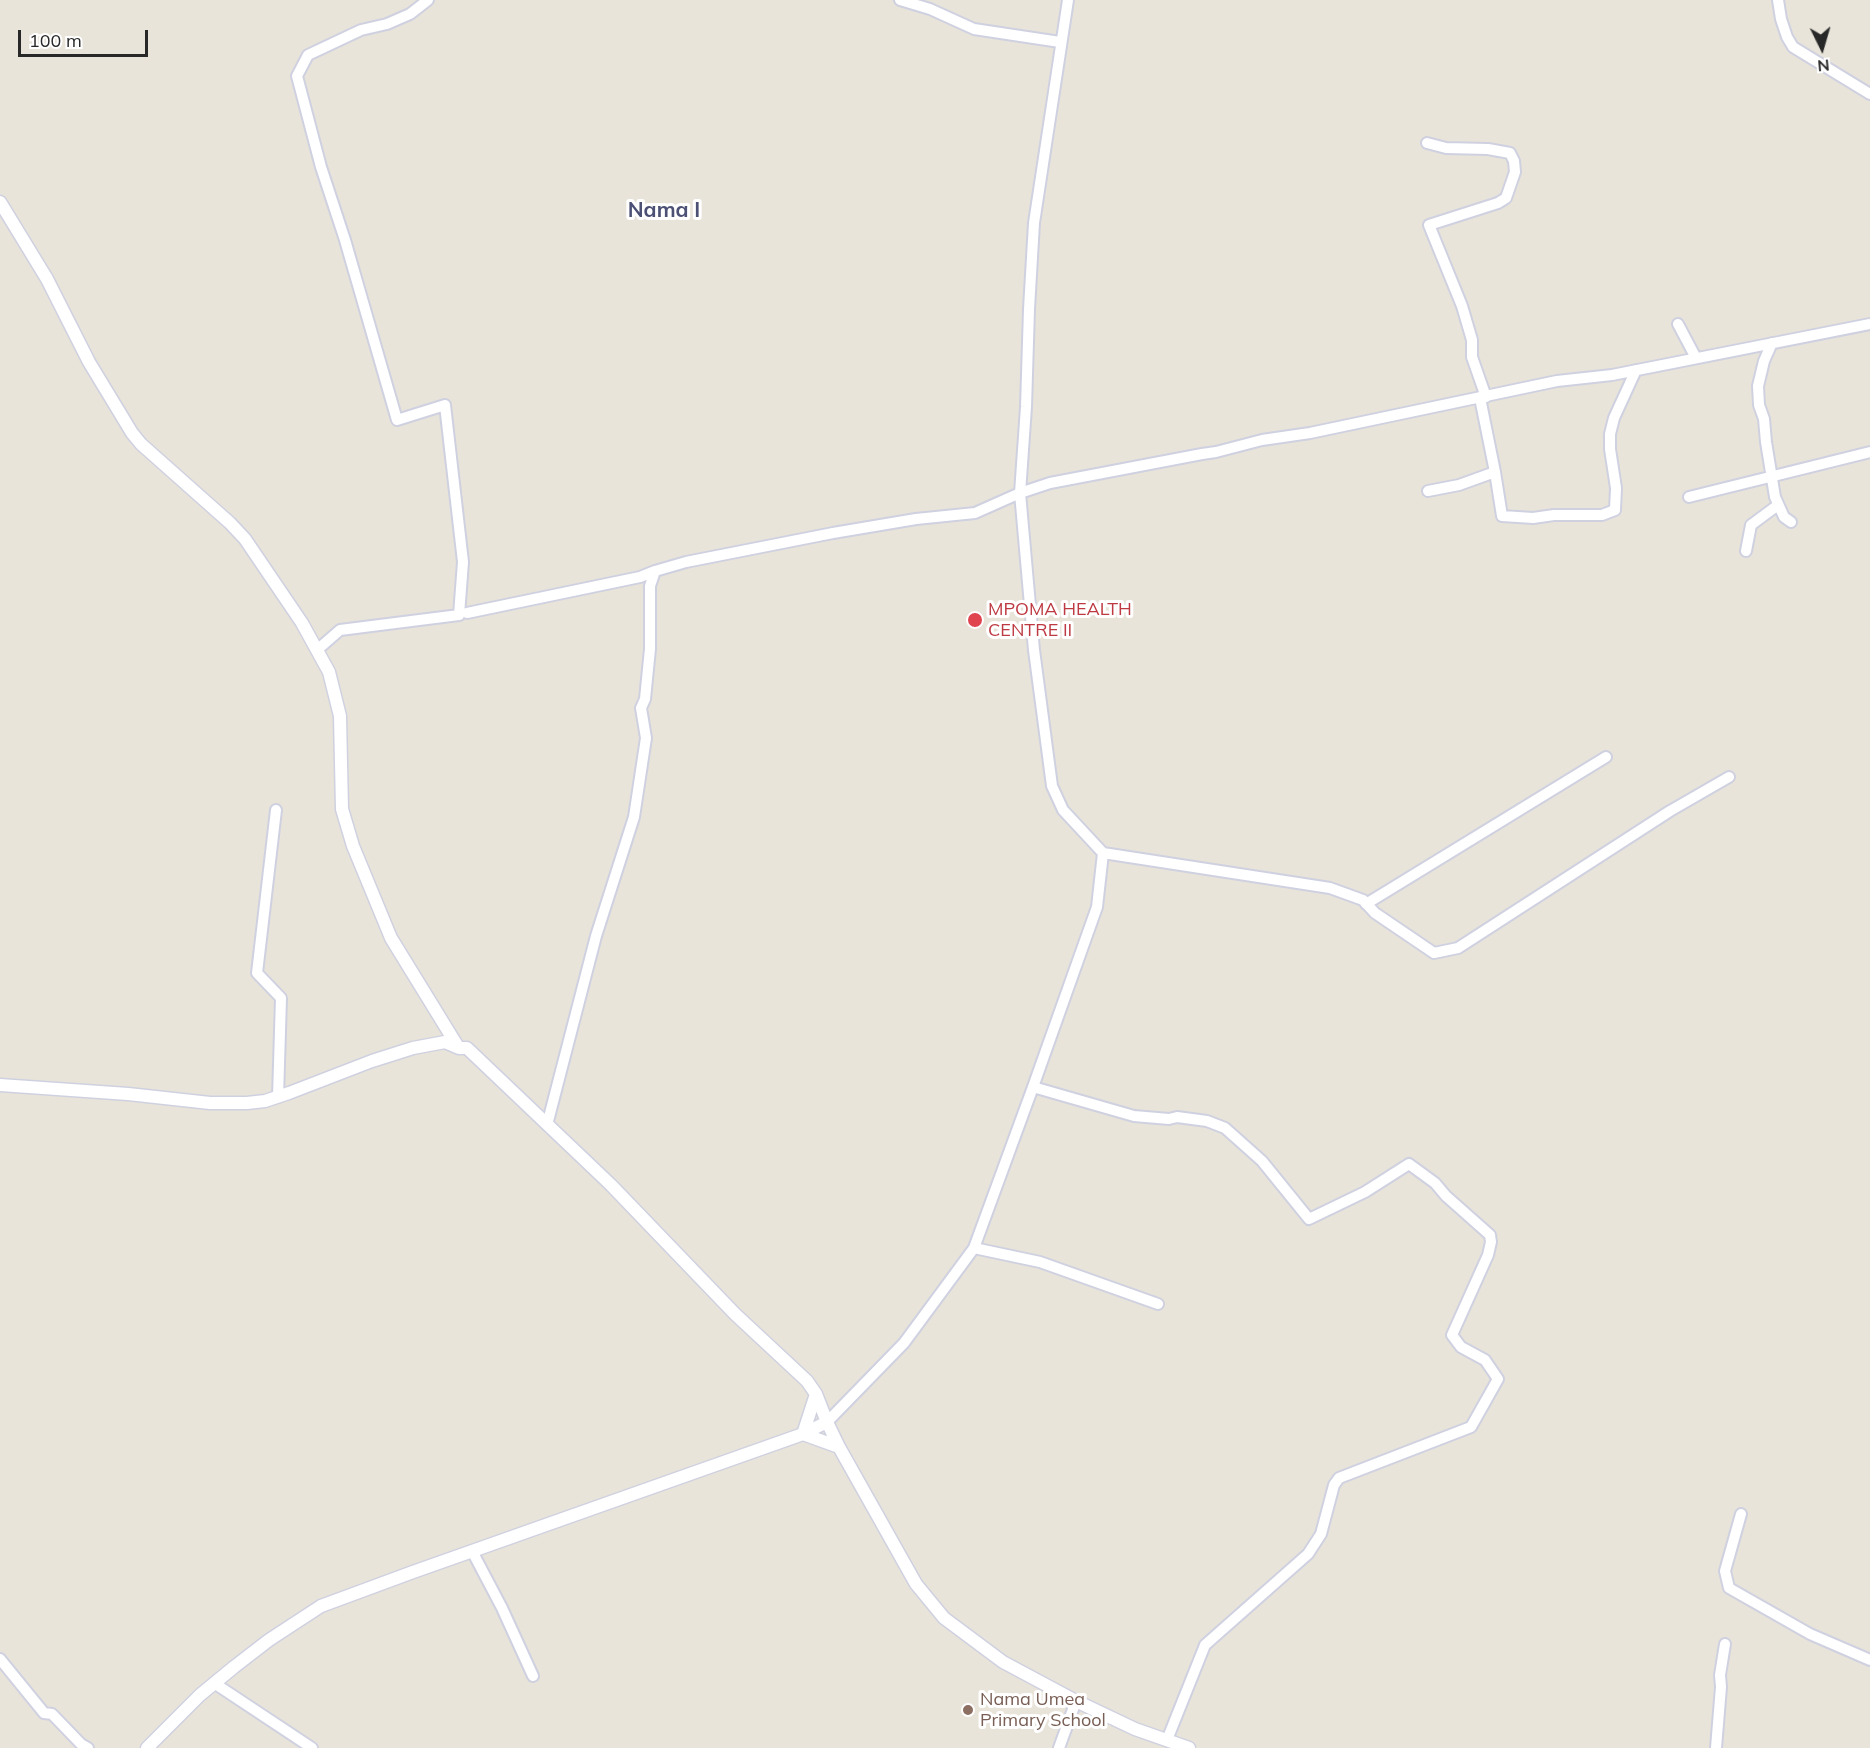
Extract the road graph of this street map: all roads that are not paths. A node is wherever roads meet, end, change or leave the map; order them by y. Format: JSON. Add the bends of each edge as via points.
{"nodes":[{"id":1,"x":428,"y":0,"type":"edge"},
{"id":2,"x":900,"y":0,"type":"edge"},
{"id":3,"x":1068,"y":0,"type":"edge"},
{"id":4,"x":1778,"y":0,"type":"edge"},
{"id":5,"x":1060,"y":42,"type":"junction"},
{"id":6,"x":1870,"y":94,"type":"edge"},
{"id":7,"x":1427,"y":143,"type":"dead end"},
{"id":8,"x":0,"y":202,"type":"edge"},
{"id":9,"x":1678,"y":324,"type":"dead end"},
{"id":10,"x":1870,"y":324,"type":"edge"},
{"id":11,"x":1772,"y":344,"type":"junction"},
{"id":12,"x":1696,"y":358,"type":"junction"},
{"id":13,"x":1636,"y":370,"type":"junction"},
{"id":14,"x":1483,"y":398,"type":"junction"},
{"id":15,"x":1870,"y":452,"type":"edge"},
{"id":16,"x":1495,"y":472,"type":"junction"},
{"id":17,"x":1771,"y":477,"type":"junction"},
{"id":18,"x":1428,"y":491,"type":"dead end"},
{"id":19,"x":1020,"y":492,"type":"junction"},
{"id":20,"x":1689,"y":497,"type":"dead end"},
{"id":21,"x":1778,"y":505,"type":"junction"},
{"id":22,"x":1791,"y":522,"type":"dead end"},
{"id":23,"x":1746,"y":550,"type":"dead end"},
{"id":24,"x":655,"y":571,"type":"junction"},
{"id":25,"x":467,"y":613,"type":"dead end"},
{"id":26,"x":317,"y":650,"type":"junction"},
{"id":27,"x":1606,"y":758,"type":"dead end"},
{"id":28,"x":1729,"y":777,"type":"dead end"},
{"id":29,"x":276,"y":810,"type":"dead end"},
{"id":30,"x":1103,"y":853,"type":"junction"},
{"id":31,"x":1366,"y":904,"type":"junction"},
{"id":32,"x":459,"y":1048,"type":"junction"},
{"id":33,"x":0,"y":1084,"type":"edge"},
{"id":34,"x":1033,"y":1088,"type":"junction"},
{"id":35,"x":278,"y":1097,"type":"junction"},
{"id":36,"x":547,"y":1125,"type":"junction"},
{"id":37,"x":974,"y":1248,"type":"junction"},
{"id":38,"x":1158,"y":1304,"type":"dead end"},
{"id":39,"x":816,"y":1394,"type":"junction"},
{"id":40,"x":827,"y":1422,"type":"junction"},
{"id":41,"x":803,"y":1434,"type":"junction"},
{"id":42,"x":839,"y":1447,"type":"junction"},
{"id":43,"x":1741,"y":1514,"type":"dead end"},
{"id":44,"x":472,"y":1551,"type":"junction"},
{"id":45,"x":1725,"y":1644,"type":"dead end"},
{"id":46,"x":0,"y":1659,"type":"edge"},
{"id":47,"x":1870,"y":1660,"type":"edge"},
{"id":48,"x":533,"y":1676,"type":"dead end"},
{"id":49,"x":214,"y":1683,"type":"junction"},
{"id":50,"x":1076,"y":1701,"type":"junction"},
{"id":51,"x":1167,"y":1740,"type":"junction"},
{"id":52,"x":88,"y":1748,"type":"edge"},
{"id":53,"x":147,"y":1748,"type":"edge"},
{"id":54,"x":312,"y":1748,"type":"edge"},
{"id":55,"x":1059,"y":1748,"type":"edge"},
{"id":56,"x":1189,"y":1748,"type":"edge"},
{"id":57,"x":1716,"y":1748,"type":"edge"}],
"edges":[{"from":1,"to":26,"type":"street","via":[[410,14],[361,30],[308,55],[297,76],[397,420],[445,405],[463,562],[459,615],[340,630]]},
{"from":2,"to":5,"type":"street","via":[[974,29]]},
{"from":3,"to":5,"type":"street"},
{"from":4,"to":6,"type":"street","via":[[1793,47]]},
{"from":5,"to":19,"type":"street","via":[[1034,223]]},
{"from":7,"to":14,"type":"street","via":[[1510,153],[1514,161],[1515,172],[1506,198],[1429,225],[1462,306]]},
{"from":8,"to":26,"type":"street","via":[[132,433],[245,539]]},
{"from":9,"to":12,"type":"street"},
{"from":10,"to":11,"type":"street"},
{"from":11,"to":12,"type":"street"},
{"from":11,"to":17,"type":"street","via":[[1758,386]]},
{"from":12,"to":13,"type":"street"},
{"from":13,"to":14,"type":"street","via":[[1557,381]]},
{"from":13,"to":16,"type":"street","via":[[1610,434],[1615,510],[1602,515],[1502,516]]},
{"from":14,"to":16,"type":"street"},
{"from":14,"to":19,"type":"street"},
{"from":15,"to":17,"type":"street"},
{"from":16,"to":18,"type":"street"},
{"from":17,"to":20,"type":"street"},
{"from":17,"to":21,"type":"street"},
{"from":19,"to":24,"type":"street","via":[[975,513],[833,533]]},
{"from":19,"to":30,"type":"street","via":[[1034,650],[1052,786],[1063,810]]},
{"from":21,"to":22,"type":"street"},
{"from":21,"to":23,"type":"street","via":[[1751,525]]},
{"from":24,"to":25,"type":"street"},
{"from":24,"to":36,"type":"street","via":[[645,699],[641,708],[646,738],[634,817],[596,936]]},
{"from":26,"to":32,"type":"street","via":[[329,672],[340,716],[342,808],[353,846],[391,938]]},
{"from":27,"to":31,"type":"street"},
{"from":28,"to":31,"type":"street","via":[[1458,948],[1434,953]]},
{"from":29,"to":35,"type":"street","via":[[257,973],[282,998]]},
{"from":30,"to":31,"type":"street","via":[[1330,888]]},
{"from":30,"to":34,"type":"street","via":[[1097,907]]},
{"from":32,"to":35,"type":"street","via":[[445,1042],[413,1048]]},
{"from":32,"to":36,"type":"street","via":[[467,1048]]},
{"from":33,"to":35,"type":"street","via":[[210,1103],[248,1103]]},
{"from":34,"to":37,"type":"street"},
{"from":34,"to":51,"type":"street","via":[[1134,1116],[1187,1118],[1225,1128],[1262,1161],[1309,1219],[1365,1192],[1409,1164],[1490,1235],[1488,1255],[1452,1335],[1461,1347],[1485,1360],[1498,1379],[1471,1427],[1339,1478],[1321,1534],[1308,1554],[1204,1645]]},
{"from":36,"to":39,"type":"street"},
{"from":37,"to":38,"type":"street","via":[[1040,1262]]},
{"from":37,"to":40,"type":"street","via":[[904,1343]]},
{"from":39,"to":40,"type":"street"},
{"from":39,"to":41,"type":"street"},
{"from":40,"to":41,"type":"street"},
{"from":40,"to":42,"type":"street"},
{"from":41,"to":42,"type":"street"},
{"from":41,"to":44,"type":"street"},
{"from":42,"to":50,"type":"street","via":[[916,1584],[944,1618],[1003,1662]]},
{"from":43,"to":47,"type":"street","via":[[1725,1571],[1729,1588],[1810,1634]]},
{"from":44,"to":48,"type":"street"},
{"from":44,"to":49,"type":"street","via":[[321,1606]]},
{"from":45,"to":57,"type":"street"},
{"from":46,"to":52,"type":"street","via":[[45,1713],[52,1714]]},
{"from":49,"to":53,"type":"street"},
{"from":49,"to":54,"type":"street"},
{"from":50,"to":51,"type":"street"},
{"from":50,"to":55,"type":"street"},
{"from":51,"to":56,"type":"street"}]}
